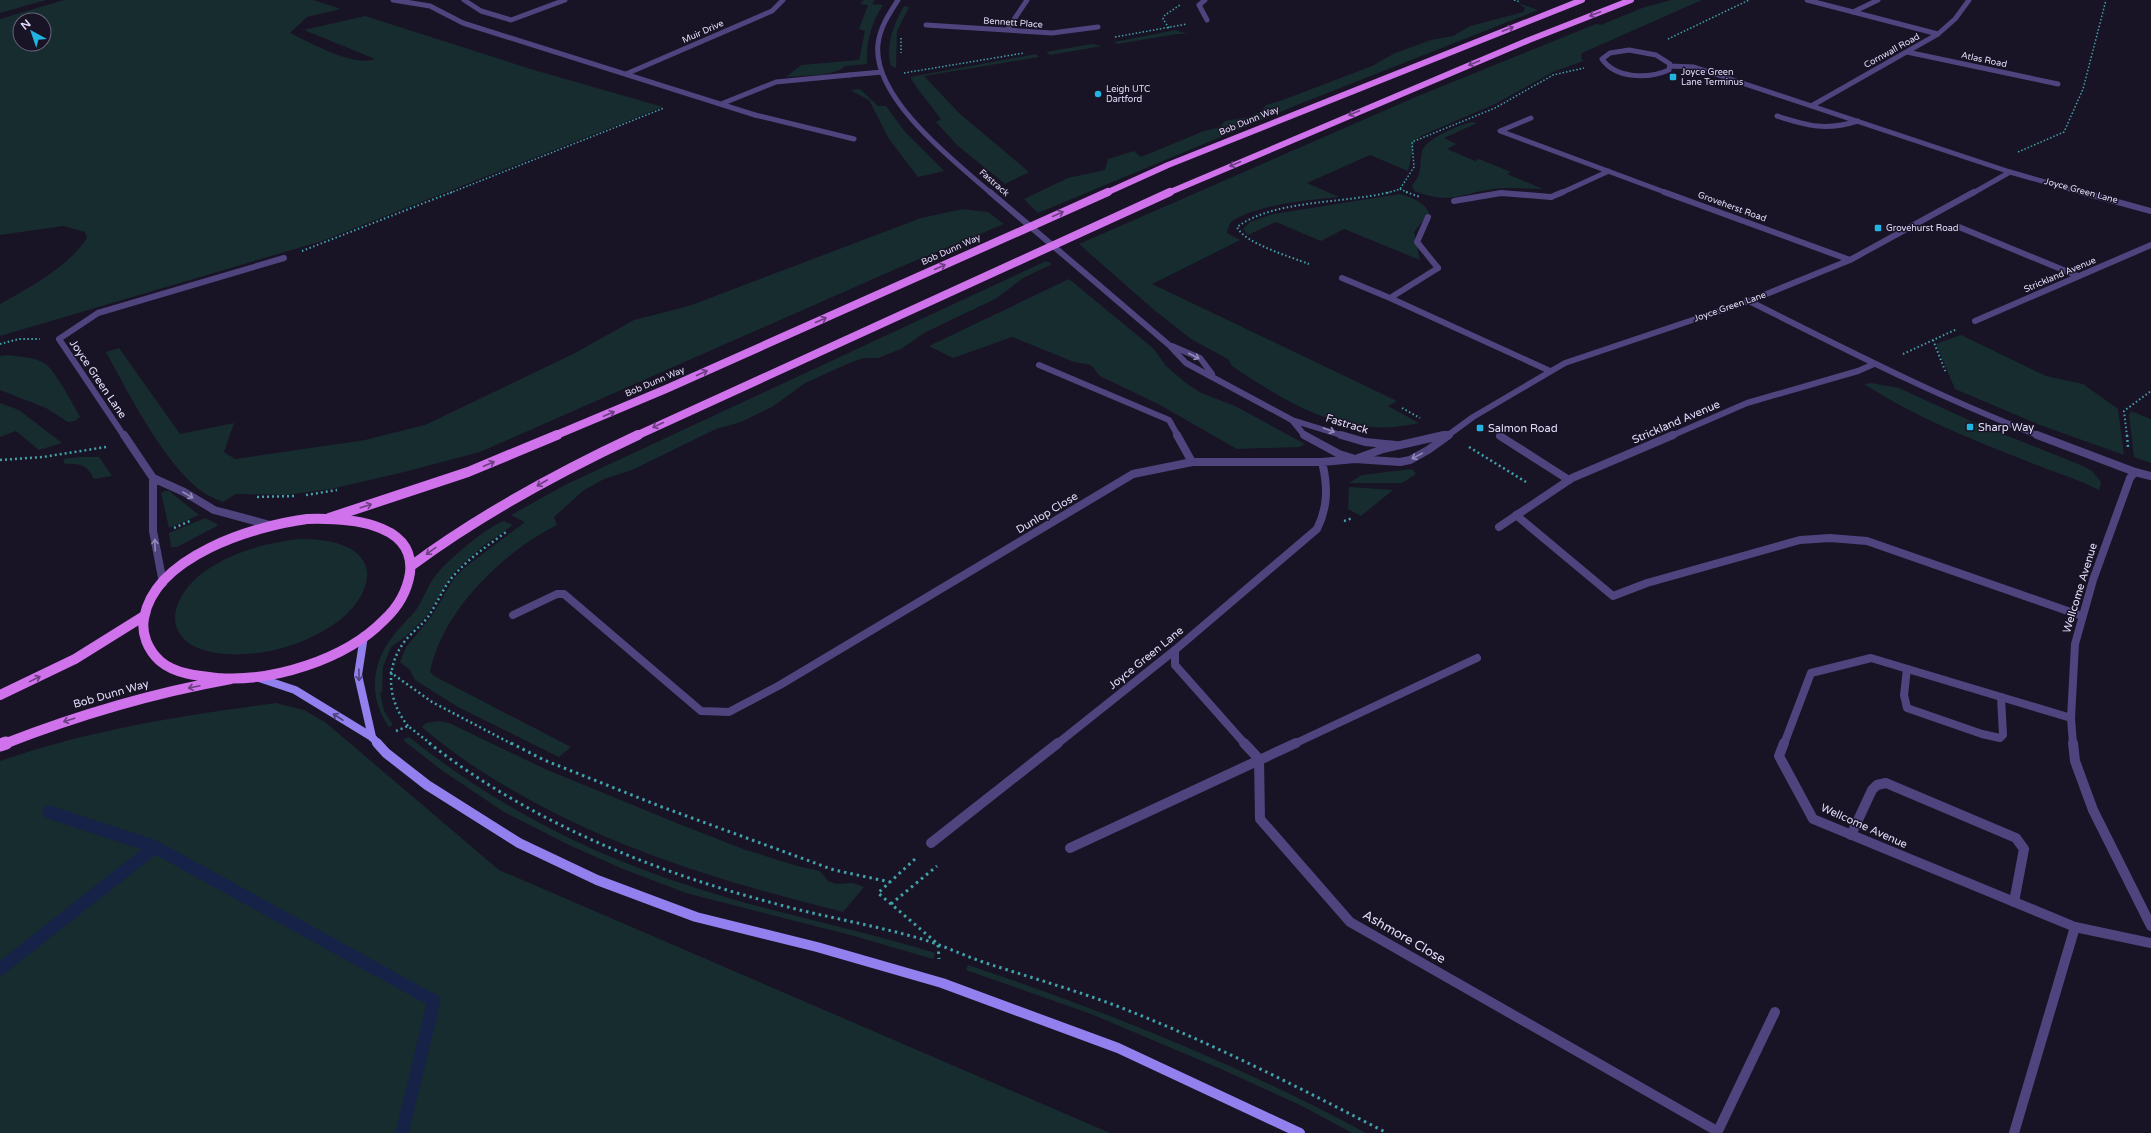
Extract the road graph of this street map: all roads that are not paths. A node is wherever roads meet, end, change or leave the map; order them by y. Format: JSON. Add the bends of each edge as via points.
{"nodes":[{"id":1,"x":394,"y":0,"type":"edge"},
{"id":2,"x":464,"y":0,"type":"edge"},
{"id":3,"x":565,"y":0,"type":"edge"},
{"id":4,"x":783,"y":0,"type":"edge"},
{"id":5,"x":898,"y":0,"type":"edge"},
{"id":6,"x":1026,"y":0,"type":"edge"},
{"id":7,"x":1205,"y":0,"type":"edge"},
{"id":8,"x":1582,"y":0,"type":"edge"},
{"id":9,"x":1631,"y":0,"type":"edge"},
{"id":10,"x":1807,"y":0,"type":"edge"},
{"id":11,"x":1878,"y":0,"type":"edge"},
{"id":12,"x":1969,"y":0,"type":"edge"},
{"id":13,"x":1853,"y":12,"type":"junction"},
{"id":14,"x":1207,"y":20,"type":"dead end"},
{"id":15,"x":926,"y":25,"type":"dead end"},
{"id":16,"x":1098,"y":27,"type":"dead end"},
{"id":17,"x":1007,"y":30,"type":"junction"},
{"id":18,"x":1938,"y":34,"type":"junction"},
{"id":19,"x":1907,"y":52,"type":"junction"},
{"id":20,"x":1671,"y":66,"type":"junction"},
{"id":21,"x":882,"y":72,"type":"junction"},
{"id":22,"x":626,"y":74,"type":"junction"},
{"id":23,"x":2058,"y":84,"type":"dead end"},
{"id":24,"x":720,"y":104,"type":"junction"},
{"id":25,"x":1813,"y":105,"type":"junction"},
{"id":26,"x":1777,"y":116,"type":"dead end"},
{"id":27,"x":1531,"y":118,"type":"dead end"},
{"id":28,"x":1858,"y":121,"type":"junction"},
{"id":29,"x":854,"y":139,"type":"dead end"},
{"id":30,"x":1609,"y":171,"type":"junction"},
{"id":31,"x":2010,"y":172,"type":"junction"},
{"id":32,"x":1454,"y":201,"type":"dead end"},
{"id":33,"x":2151,"y":211,"type":"edge"},
{"id":34,"x":1428,"y":217,"type":"dead end"},
{"id":35,"x":1959,"y":227,"type":"dead end"},
{"id":36,"x":2151,"y":245,"type":"edge"},
{"id":37,"x":284,"y":258,"type":"road end"},
{"id":38,"x":1850,"y":260,"type":"junction"},
{"id":39,"x":2078,"y":276,"type":"junction"},
{"id":40,"x":1342,"y":278,"type":"dead end"},
{"id":41,"x":1390,"y":298,"type":"junction"},
{"id":42,"x":1749,"y":301,"type":"junction"},
{"id":43,"x":1975,"y":321,"type":"road end"},
{"id":44,"x":1170,"y":345,"type":"junction"},
{"id":45,"x":1874,"y":364,"type":"junction"},
{"id":46,"x":1039,"y":365,"type":"dead end"},
{"id":47,"x":1550,"y":371,"type":"junction"},
{"id":48,"x":1213,"y":376,"type":"junction"},
{"id":49,"x":1292,"y":420,"type":"junction"},
{"id":50,"x":1449,"y":434,"type":"junction"},
{"id":51,"x":1500,"y":436,"type":"dead end"},
{"id":52,"x":1396,"y":445,"type":"junction"},
{"id":53,"x":1356,"y":459,"type":"junction"},
{"id":54,"x":1192,"y":462,"type":"junction"},
{"id":55,"x":1322,"y":462,"type":"junction"},
{"id":56,"x":2135,"y":472,"type":"junction"},
{"id":57,"x":2151,"y":476,"type":"edge"},
{"id":58,"x":153,"y":478,"type":"junction"},
{"id":59,"x":1569,"y":480,"type":"junction"},
{"id":60,"x":1516,"y":515,"type":"junction"},
{"id":61,"x":329,"y":518,"type":"junction"},
{"id":62,"x":270,"y":525,"type":"junction"},
{"id":63,"x":1499,"y":527,"type":"dead end"},
{"id":64,"x":411,"y":566,"type":"junction"},
{"id":65,"x":163,"y":583,"type":"junction"},
{"id":66,"x":513,"y":615,"type":"dead end"},
{"id":67,"x":144,"y":616,"type":"junction"},
{"id":68,"x":2082,"y":616,"type":"junction"},
{"id":69,"x":364,"y":636,"type":"junction"},
{"id":70,"x":1175,"y":650,"type":"junction"},
{"id":71,"x":1477,"y":658,"type":"dead end"},
{"id":72,"x":1907,"y":669,"type":"junction"},
{"id":73,"x":256,"y":677,"type":"junction"},
{"id":74,"x":232,"y":679,"type":"junction"},
{"id":75,"x":0,"y":695,"type":"edge"},
{"id":76,"x":2002,"y":697,"type":"junction"},
{"id":77,"x":2071,"y":718,"type":"junction"},
{"id":78,"x":374,"y":739,"type":"junction"},
{"id":79,"x":0,"y":745,"type":"edge"},
{"id":80,"x":1259,"y":759,"type":"junction"},
{"id":81,"x":1851,"y":835,"type":"junction"},
{"id":82,"x":931,"y":843,"type":"road end"},
{"id":83,"x":1070,"y":848,"type":"dead end"},
{"id":84,"x":2014,"y":902,"type":"junction"},
{"id":85,"x":2151,"y":926,"type":"edge"},
{"id":86,"x":2075,"y":927,"type":"junction"},
{"id":87,"x":2151,"y":943,"type":"edge"},
{"id":88,"x":1776,"y":1012,"type":"dead end"},
{"id":89,"x":1717,"y":1132,"type":"edge"},
{"id":90,"x":1300,"y":1133,"type":"edge"},
{"id":91,"x":2014,"y":1133,"type":"edge"}],
"edges":[{"from":1,"to":22,"type":"street","via":[[430,6],[463,23]]},
{"from":2,"to":3,"type":"street","via":[[481,11],[511,20]]},
{"from":4,"to":22,"type":"street","name":"Muir Drive","via":[[772,11]]},
{"from":5,"to":21,"type":"street","name":"Fastrack","via":[[884,21],[878,45]]},
{"from":6,"to":17,"type":"street"},
{"from":7,"to":14,"type":"street","via":[[1199,5]]},
{"from":61,"to":8,"type":"main road","name":"Bob Dunn Way","one_way":true,"via":[[468,472],[674,386],[1168,165]]},
{"from":9,"to":64,"type":"main road","one_way":true,"via":[[1202,177],[694,408],[568,468],[450,537]]},
{"from":10,"to":13,"type":"street"},
{"from":11,"to":13,"type":"street"},
{"from":12,"to":18,"type":"street","name":"Cornwall Road","via":[[1955,19]]},
{"from":13,"to":18,"type":"street"},
{"from":15,"to":17,"type":"street","name":"Bennett Place"},
{"from":16,"to":17,"type":"street","name":"Bennett Place","via":[[1052,33]]},
{"from":18,"to":19,"type":"street","name":"Cornwall Road"},
{"from":19,"to":23,"type":"street","name":"Atlas Road"},
{"from":19,"to":25,"type":"street","name":"Cornwall Road"},
{"from":20,"to":20,"type":"street","name":"Joyce Green Lane","via":[[1663,73],[1637,75],[1613,70],[1602,59],[1618,51],[1644,52],[1665,59]]},
{"from":20,"to":25,"type":"street","name":"Joyce Green Lane","via":[[1694,67]]},
{"from":21,"to":24,"type":"street","via":[[776,82]]},
{"from":21,"to":44,"type":"street","name":"Fastrack","via":[[896,100],[916,125]]},
{"from":22,"to":24,"type":"street"},
{"from":24,"to":29,"type":"street"},
{"from":25,"to":28,"type":"street","name":"Joyce Green Lane"},
{"from":26,"to":28,"type":"street","via":[[1824,129],[1844,127]]},
{"from":27,"to":30,"type":"street","name":"Groveherst Road","via":[[1500,131]]},
{"from":28,"to":31,"type":"street","name":"Joyce Green Lane"},
{"from":30,"to":32,"type":"street","via":[[1551,197],[1501,193]]},
{"from":30,"to":38,"type":"street","name":"Groveherst Road"},
{"from":31,"to":33,"type":"street","name":"Joyce Green Lane"},
{"from":31,"to":38,"type":"street","name":"Joyce Green Lane"},
{"from":34,"to":41,"type":"street","via":[[1417,242],[1438,268]]},
{"from":35,"to":39,"type":"street"},
{"from":36,"to":39,"type":"street","name":"Strickland Avenue"},
{"from":37,"to":58,"type":"street","name":"Joyce Green Lane","via":[[98,313],[59,340]]},
{"from":38,"to":42,"type":"street","name":"Joyce Green Lane"},
{"from":39,"to":43,"type":"street","name":"Strickland Avenue"},
{"from":40,"to":41,"type":"street"},
{"from":41,"to":47,"type":"street"},
{"from":42,"to":45,"type":"street"},
{"from":42,"to":47,"type":"street","name":"Joyce Green Lane","via":[[1585,355]]},
{"from":44,"to":48,"type":"street","name":"Fastrack","via":[[1186,363]]},
{"from":44,"to":48,"type":"street","one_way":true,"via":[[1200,358]]},
{"from":45,"to":56,"type":"street","via":[[1988,416]]},
{"from":45,"to":59,"type":"street","name":"Strickland Avenue","via":[[1747,403]]},
{"from":46,"to":54,"type":"street","via":[[1169,420]]},
{"from":47,"to":50,"type":"street","name":"Joyce Green Lane"},
{"from":48,"to":49,"type":"street","name":"Fastrack"},
{"from":49,"to":52,"type":"street","name":"Fastrack","one_way":true,"via":[[1365,442]]},
{"from":49,"to":53,"type":"street","name":"Fastrack","via":[[1306,437],[1339,454]]},
{"from":50,"to":52,"type":"street","name":"Joyce Green Lane"},
{"from":50,"to":53,"type":"street","name":"Joyce Green Lane","one_way":true,"via":[[1428,450],[1405,461]]},
{"from":51,"to":59,"type":"street"},
{"from":52,"to":53,"type":"street","name":"Joyce Green Lane"},
{"from":53,"to":55,"type":"street","name":"Dunlop Close"},
{"from":54,"to":55,"type":"street","name":"Dunlop Close"},
{"from":54,"to":66,"type":"street","name":"Dunlop Close","via":[[1133,474],[780,685],[729,712],[701,711],[564,594],[557,594]]},
{"from":55,"to":70,"type":"street","name":"Joyce Green Lane","via":[[1327,494],[1323,518],[1317,529]]},
{"from":56,"to":57,"type":"street"},
{"from":56,"to":68,"type":"street","name":"Wellcome Avenue","via":[[2130,478],[2111,529]]},
{"from":58,"to":62,"type":"street","one_way":true,"via":[[184,492],[214,510]]},
{"from":65,"to":58,"type":"street","one_way":true,"via":[[155,560],[150,498]]},
{"from":59,"to":60,"type":"street","name":"Strickland Avenue"},
{"from":60,"to":63,"type":"street","name":"Strickland Avenue"},
{"from":60,"to":68,"type":"street","via":[[1613,596],[1647,583],[1800,540],[1830,538],[1867,541]]},
{"from":61,"to":62,"type":"main road"},
{"from":61,"to":64,"type":"main road","via":[[361,522],[386,532],[404,547]]},
{"from":62,"to":65,"type":"main road","via":[[229,539],[192,558]]},
{"from":64,"to":69,"type":"main road","via":[[409,583],[400,601],[385,619]]},
{"from":65,"to":67,"type":"main road","via":[[151,599]]},
{"from":67,"to":74,"type":"main road","via":[[144,641],[160,662],[191,675]]},
{"from":75,"to":67,"type":"main road","one_way":true,"via":[[75,659]]},
{"from":68,"to":77,"type":"street","name":"Wellcome Avenue","via":[[2075,644]]},
{"from":69,"to":73,"type":"main road","via":[[332,655],[294,669]]},
{"from":69,"to":78,"type":"street","one_way":true,"via":[[358,676]]},
{"from":70,"to":80,"type":"street","via":[[1175,665]]},
{"from":70,"to":82,"type":"street","name":"Joyce Green Lane"},
{"from":71,"to":80,"type":"street"},
{"from":72,"to":76,"type":"street","name":"Wellcome Avenue"},
{"from":72,"to":76,"type":"street","via":[[1904,705],[1907,708],[1982,734],[2000,738],[2003,735]]},
{"from":72,"to":81,"type":"street","name":"Wellcome Avenue","via":[[1871,658],[1811,673],[1779,756],[1813,819]]},
{"from":73,"to":74,"type":"main road"},
{"from":78,"to":73,"type":"street","one_way":true,"via":[[295,690]]},
{"from":74,"to":79,"type":"main road","name":"Bob Dunn Way","one_way":true,"via":[[143,698],[49,726]]},
{"from":76,"to":77,"type":"street","name":"Wellcome Avenue"},
{"from":77,"to":85,"type":"street","name":"Wellcome Avenue","via":[[2075,761],[2093,810]]},
{"from":78,"to":90,"type":"street","via":[[386,753],[427,785],[518,843],[597,880],[696,917],[817,947],[942,984],[1118,1048]]},
{"from":80,"to":83,"type":"street"},
{"from":80,"to":89,"type":"street","name":"Ashmore Close","via":[[1260,819],[1350,922]]},
{"from":81,"to":84,"type":"street","name":"Wellcome Avenue"},
{"from":81,"to":84,"type":"street","via":[[1872,790],[1877,784],[1886,783],[2016,838],[2024,849]]},
{"from":84,"to":86,"type":"street","name":"Wellcome Avenue"},
{"from":86,"to":87,"type":"street","name":"Wellcome Avenue"},
{"from":86,"to":91,"type":"street"},
{"from":88,"to":89,"type":"street"}]}
